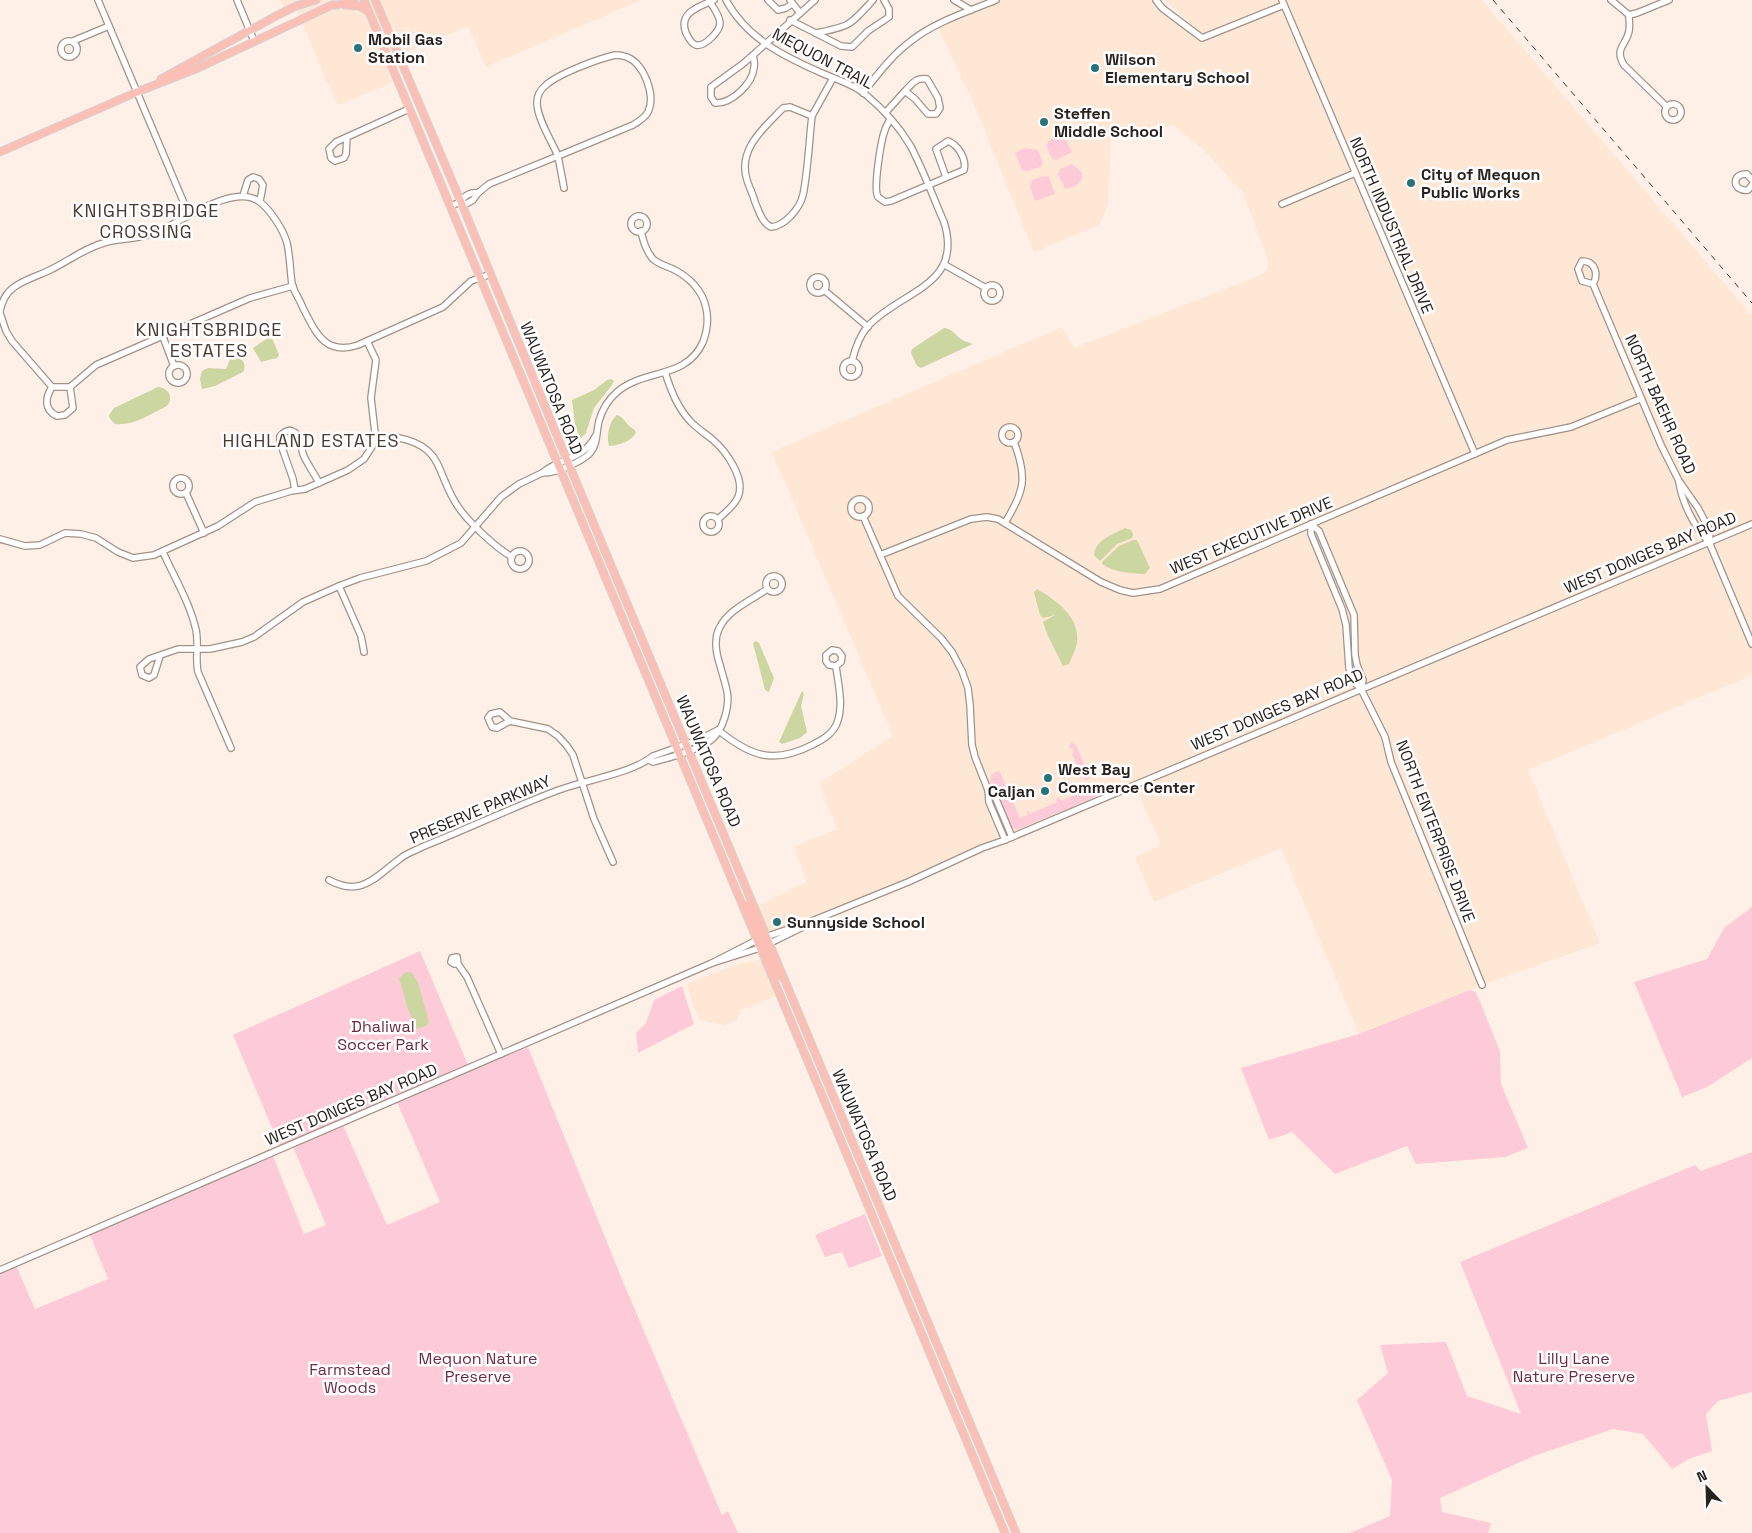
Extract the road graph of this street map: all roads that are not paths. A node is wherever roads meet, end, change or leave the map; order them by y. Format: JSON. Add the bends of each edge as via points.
{"nodes":[{"id":1,"x":98,"y":0,"type":"edge"},
{"id":2,"x":237,"y":0,"type":"edge"},
{"id":3,"x":316,"y":0,"type":"edge"},
{"id":4,"x":354,"y":0,"type":"edge"},
{"id":5,"x":364,"y":0,"type":"edge"},
{"id":6,"x":370,"y":0,"type":"edge"},
{"id":7,"x":375,"y":0,"type":"edge"},
{"id":8,"x":381,"y":0,"type":"edge"},
{"id":9,"x":726,"y":0,"type":"edge"},
{"id":10,"x":768,"y":0,"type":"edge"},
{"id":11,"x":815,"y":0,"type":"edge"},
{"id":12,"x":873,"y":0,"type":"edge"},
{"id":13,"x":884,"y":0,"type":"edge"},
{"id":14,"x":954,"y":0,"type":"edge"},
{"id":15,"x":996,"y":0,"type":"edge"},
{"id":16,"x":1156,"y":0,"type":"edge"},
{"id":17,"x":1611,"y":0,"type":"edge"},
{"id":18,"x":1669,"y":0,"type":"edge"},
{"id":19,"x":712,"y":1,"type":"edge"},
{"id":20,"x":331,"y":2,"type":"edge"},
{"id":21,"x":341,"y":2,"type":"edge"},
{"id":22,"x":791,"y":2,"type":"edge"},
{"id":23,"x":1283,"y":3,"type":"edge"},
{"id":24,"x":971,"y":10,"type":"junction"},
{"id":25,"x":368,"y":12,"type":"junction"},
{"id":26,"x":380,"y":13,"type":"junction"},
{"id":27,"x":800,"y":13,"type":"junction"},
{"id":28,"x":1629,"y":15,"type":"junction"},
{"id":29,"x":790,"y":20,"type":"junction"},
{"id":30,"x":109,"y":26,"type":"junction"},
{"id":31,"x":249,"y":30,"type":"junction"},
{"id":32,"x":816,"y":33,"type":"junction"},
{"id":33,"x":73,"y":41,"type":"dead end"},
{"id":34,"x":254,"y":41,"type":"junction"},
{"id":35,"x":764,"y":44,"type":"junction"},
{"id":36,"x":396,"y":51,"type":"junction"},
{"id":37,"x":753,"y":55,"type":"junction"},
{"id":38,"x":834,"y":78,"type":"junction"},
{"id":39,"x":905,"y":91,"type":"junction"},
{"id":40,"x":137,"y":92,"type":"junction"},
{"id":41,"x":863,"y":93,"type":"junction"},
{"id":42,"x":1667,"y":106,"type":"dead end"},
{"id":43,"x":408,"y":109,"type":"junction"},
{"id":44,"x":886,"y":112,"type":"junction"},
{"id":45,"x":812,"y":116,"type":"junction"},
{"id":46,"x":890,"y":119,"type":"junction"},
{"id":47,"x":347,"y":137,"type":"dead end"},
{"id":48,"x":0,"y":152,"type":"edge"},
{"id":49,"x":558,"y":156,"type":"junction"},
{"id":50,"x":1355,"y":173,"type":"junction"},
{"id":51,"x":946,"y":177,"type":"junction"},
{"id":52,"x":1752,"y":180,"type":"edge"},
{"id":53,"x":1752,"y":185,"type":"edge"},
{"id":54,"x":928,"y":186,"type":"junction"},
{"id":55,"x":564,"y":188,"type":"dead end"},
{"id":56,"x":243,"y":196,"type":"junction"},
{"id":57,"x":260,"y":202,"type":"junction"},
{"id":58,"x":461,"y":202,"type":"junction"},
{"id":59,"x":1282,"y":204,"type":"dead end"},
{"id":60,"x":450,"y":206,"type":"junction"},
{"id":61,"x":188,"y":215,"type":"junction"},
{"id":62,"x":640,"y":231,"type":"dead end"},
{"id":63,"x":945,"y":265,"type":"junction"},
{"id":64,"x":490,"y":274,"type":"junction"},
{"id":65,"x":480,"y":278,"type":"junction"},
{"id":66,"x":1593,"y":284,"type":"dead end"},
{"id":67,"x":293,"y":286,"type":"junction"},
{"id":68,"x":986,"y":288,"type":"dead end"},
{"id":69,"x":824,"y":290,"type":"dead end"},
{"id":70,"x":4,"y":292,"type":"edge"},
{"id":71,"x":0,"y":312,"type":"edge"},
{"id":72,"x":868,"y":327,"type":"junction"},
{"id":73,"x":162,"y":337,"type":"junction"},
{"id":74,"x":367,"y":341,"type":"junction"},
{"id":75,"x":852,"y":361,"type":"dead end"},
{"id":76,"x":174,"y":366,"type":"dead end"},
{"id":77,"x":665,"y":372,"type":"junction"},
{"id":78,"x":52,"y":387,"type":"junction"},
{"id":79,"x":70,"y":387,"type":"junction"},
{"id":80,"x":1640,"y":398,"type":"junction"},
{"id":81,"x":374,"y":436,"type":"junction"},
{"id":82,"x":1014,"y":442,"type":"dead end"},
{"id":83,"x":1475,"y":454,"type":"junction"},
{"id":84,"x":568,"y":463,"type":"junction"},
{"id":85,"x":558,"y":467,"type":"junction"},
{"id":86,"x":1678,"y":481,"type":"junction"},
{"id":87,"x":319,"y":483,"type":"junction"},
{"id":88,"x":295,"y":490,"type":"junction"},
{"id":89,"x":186,"y":493,"type":"dead end"},
{"id":90,"x":1693,"y":500,"type":"junction"},
{"id":91,"x":1686,"y":504,"type":"junction"},
{"id":92,"x":863,"y":516,"type":"dead end"},
{"id":93,"x":718,"y":519,"type":"dead end"},
{"id":94,"x":1005,"y":523,"type":"junction"},
{"id":95,"x":1311,"y":524,"type":"junction"},
{"id":96,"x":1752,"y":524,"type":"edge"},
{"id":97,"x":476,"y":526,"type":"junction"},
{"id":98,"x":204,"y":533,"type":"junction"},
{"id":99,"x":0,"y":540,"type":"edge"},
{"id":100,"x":1709,"y":542,"type":"junction"},
{"id":101,"x":163,"y":552,"type":"junction"},
{"id":102,"x":880,"y":555,"type":"junction"},
{"id":103,"x":512,"y":557,"type":"dead end"},
{"id":104,"x":339,"y":586,"type":"junction"},
{"id":105,"x":768,"y":589,"type":"dead end"},
{"id":106,"x":1752,"y":644,"type":"edge"},
{"id":107,"x":196,"y":648,"type":"junction"},
{"id":108,"x":364,"y":652,"type":"dead end"},
{"id":109,"x":160,"y":656,"type":"dead end"},
{"id":110,"x":836,"y":666,"type":"dead end"},
{"id":111,"x":1361,"y":689,"type":"junction"},
{"id":112,"x":510,"y":721,"type":"dead end"},
{"id":113,"x":718,"y":730,"type":"junction"},
{"id":114,"x":688,"y":746,"type":"junction"},
{"id":115,"x":231,"y":748,"type":"dead end"},
{"id":116,"x":677,"y":750,"type":"junction"},
{"id":117,"x":582,"y":782,"type":"junction"},
{"id":118,"x":988,"y":790,"type":"junction"},
{"id":119,"x":1012,"y":837,"type":"junction"},
{"id":120,"x":1005,"y":840,"type":"junction"},
{"id":121,"x":613,"y":862,"type":"dead end"},
{"id":122,"x":329,"y":880,"type":"dead end"},
{"id":123,"x":764,"y":942,"type":"junction"},
{"id":124,"x":458,"y":964,"type":"dead end"},
{"id":125,"x":1482,"y":985,"type":"dead end"},
{"id":126,"x":501,"y":1054,"type":"junction"},
{"id":127,"x":0,"y":1270,"type":"edge"},
{"id":128,"x":1005,"y":1533,"type":"edge"},
{"id":129,"x":1016,"y":1533,"type":"edge"}],
"edges":[{"from":1,"to":30,"type":"street"},
{"from":2,"to":31,"type":"street"},
{"from":3,"to":31,"type":"main road","via":[[296,6]]},
{"from":4,"to":21,"type":"main road"},
{"from":5,"to":25,"type":"main road","name":"WAUWATOSA ROAD"},
{"from":6,"to":36,"type":"main road","via":[[386,37]]},
{"from":7,"to":26,"type":"main road","name":"WAUWATOSA ROAD"},
{"from":8,"to":26,"type":"main road"},
{"from":9,"to":35,"type":"street","name":"MEQUON TRAIL","via":[[736,16]]},
{"from":10,"to":22,"type":"street","via":[[778,10]]},
{"from":11,"to":27,"type":"street"},
{"from":12,"to":32,"type":"street","via":[[853,23],[833,31]]},
{"from":13,"to":32,"type":"street","via":[[889,17],[852,47],[840,46]]},
{"from":14,"to":24,"type":"street"},
{"from":15,"to":24,"type":"street"},
{"from":16,"to":23,"type":"street","via":[[1202,38]]},
{"from":17,"to":28,"type":"street"},
{"from":18,"to":28,"type":"street"},
{"from":19,"to":19,"type":"street","via":[[690,11],[685,17],[686,32],[697,46],[720,25]]},
{"from":20,"to":21,"type":"main road"},
{"from":20,"to":34,"type":"main road"},
{"from":21,"to":25,"type":"main road","via":[[359,6]]},
{"from":22,"to":27,"type":"street"},
{"from":23,"to":50,"type":"street","name":"NORTH INDUSTRIAL DRIVE"},
{"from":24,"to":41,"type":"street","via":[[911,40]]},
{"from":25,"to":43,"type":"main road","name":"WAUWATOSA ROAD"},
{"from":26,"to":36,"type":"main road","name":"WAUWATOSA ROAD"},
{"from":27,"to":29,"type":"street"},
{"from":28,"to":42,"type":"street","via":[[1629,30],[1620,49],[1621,59]]},
{"from":29,"to":32,"type":"street"},
{"from":29,"to":35,"type":"street"},
{"from":30,"to":33,"type":"street"},
{"from":30,"to":40,"type":"street"},
{"from":31,"to":34,"type":"street"},
{"from":31,"to":40,"type":"main road"},
{"from":34,"to":40,"type":"main road"},
{"from":35,"to":37,"type":"street"},
{"from":35,"to":38,"type":"street","name":"MEQUON TRAIL","via":[[791,60]]},
{"from":36,"to":58,"type":"main road","name":"WAUWATOSA ROAD"},
{"from":37,"to":37,"type":"street","via":[[711,87],[715,103],[738,95],[754,69]]},
{"from":38,"to":41,"type":"street","name":"MEQUON TRAIL"},
{"from":38,"to":45,"type":"street"},
{"from":39,"to":39,"type":"street","via":[[928,114],[936,114],[940,108],[928,79],[916,80]]},
{"from":39,"to":44,"type":"street"},
{"from":40,"to":48,"type":"main road"},
{"from":40,"to":61,"type":"street"},
{"from":41,"to":44,"type":"street","name":"MEQUON TRAIL"},
{"from":43,"to":47,"type":"street"},
{"from":43,"to":60,"type":"main road","name":"WAUWATOSA ROAD"},
{"from":44,"to":46,"type":"street","name":"MEQUON TRAIL"},
{"from":45,"to":45,"type":"street","via":[[790,107],[784,108],[750,145],[745,162],[746,179],[764,221],[771,228],[783,222],[803,196]]},
{"from":46,"to":54,"type":"street","name":"MEQUON TRAIL","via":[[910,145]]},
{"from":46,"to":54,"type":"street","via":[[884,130],[875,187],[878,198],[891,201]]},
{"from":49,"to":49,"type":"street","via":[[633,124],[648,112],[649,87],[634,62],[627,57],[604,57],[554,79],[539,93],[538,110]]},
{"from":49,"to":55,"type":"street"},
{"from":49,"to":58,"type":"street","via":[[489,184],[473,200],[466,204]]},
{"from":50,"to":59,"type":"street"},
{"from":50,"to":83,"type":"street","name":"NORTH INDUSTRIAL DRIVE"},
{"from":51,"to":51,"type":"street","via":[[964,170],[965,166],[957,146],[948,141],[936,149]]},
{"from":51,"to":54,"type":"street"},
{"from":52,"to":53,"type":"street","via":[[1747,174],[1741,174],[1736,183],[1742,190],[1748,190]]},
{"from":54,"to":63,"type":"street","name":"MEQUON TRAIL","via":[[948,233]]},
{"from":56,"to":57,"type":"street"},
{"from":56,"to":57,"type":"street","via":[[248,180],[253,177],[259,179],[263,185]]},
{"from":56,"to":61,"type":"street","via":[[220,201]]},
{"from":57,"to":67,"type":"street","via":[[270,212],[287,241]]},
{"from":58,"to":60,"type":"street"},
{"from":58,"to":64,"type":"main road","name":"WAUWATOSA ROAD"},
{"from":60,"to":65,"type":"main road","name":"WAUWATOSA ROAD"},
{"from":61,"to":70,"type":"street","via":[[149,235],[90,247],[61,265]]},
{"from":62,"to":77,"type":"street","via":[[652,258],[688,278],[706,306],[708,322],[699,350],[685,364]]},
{"from":63,"to":68,"type":"street"},
{"from":63,"to":72,"type":"street","via":[[931,281]]},
{"from":64,"to":65,"type":"street"},
{"from":64,"to":84,"type":"main road","name":"WAUWATOSA ROAD"},
{"from":65,"to":74,"type":"street","via":[[471,281],[443,307]]},
{"from":65,"to":85,"type":"main road","name":"WAUWATOSA ROAD"},
{"from":66,"to":80,"type":"street","name":"NORTH BAEHR ROAD"},
{"from":67,"to":73,"type":"street","via":[[250,298]]},
{"from":67,"to":74,"type":"street","via":[[321,340],[339,348],[350,348]]},
{"from":69,"to":72,"type":"street"},
{"from":70,"to":71,"type":"street"},
{"from":71,"to":78,"type":"street","via":[[6,331],[23,356]]},
{"from":72,"to":75,"type":"street","via":[[860,338]]},
{"from":73,"to":76,"type":"street"},
{"from":73,"to":79,"type":"street","via":[[96,365]]},
{"from":74,"to":81,"type":"street","via":[[376,360],[371,398]]},
{"from":77,"to":84,"type":"street","via":[[636,380],[616,394],[603,410],[591,453],[584,459]]},
{"from":77,"to":93,"type":"street","via":[[682,412],[724,450],[737,474],[739,495]]},
{"from":78,"to":79,"type":"street"},
{"from":78,"to":79,"type":"street","via":[[46,401],[48,409],[57,416],[65,415],[74,408]]},
{"from":80,"to":83,"type":"street","name":"WEST EXECUTIVE DRIVE","via":[[1571,427],[1508,440]]},
{"from":80,"to":86,"type":"street","name":"NORTH BAEHR ROAD"},
{"from":81,"to":87,"type":"street","via":[[373,445],[364,459]]},
{"from":81,"to":97,"type":"street","via":[[390,436],[422,446],[432,455],[458,507]]},
{"from":82,"to":94,"type":"street","via":[[1021,465],[1022,486]]},
{"from":83,"to":95,"type":"street","name":"WEST EXECUTIVE DRIVE"},
{"from":84,"to":85,"type":"street"},
{"from":84,"to":114,"type":"main road","name":"WAUWATOSA ROAD"},
{"from":85,"to":97,"type":"street","via":[[548,467],[519,484],[501,497]]},
{"from":85,"to":116,"type":"main road","name":"WAUWATOSA ROAD"},
{"from":86,"to":90,"type":"street","name":"NORTH BAEHR ROAD"},
{"from":86,"to":91,"type":"street"},
{"from":87,"to":88,"type":"street"},
{"from":87,"to":88,"type":"street","via":[[295,432],[285,431],[280,442]]},
{"from":88,"to":98,"type":"street","via":[[255,502]]},
{"from":89,"to":98,"type":"street"},
{"from":90,"to":91,"type":"street"},
{"from":90,"to":100,"type":"street","name":"NORTH BAEHR ROAD","via":[[1710,531]]},
{"from":91,"to":100,"type":"street"},
{"from":92,"to":102,"type":"street"},
{"from":94,"to":95,"type":"street","name":"WEST EXECUTIVE DRIVE","via":[[1102,582],[1133,592],[1160,589]]},
{"from":94,"to":102,"type":"street","name":"WEST EXECUTIVE DRIVE","via":[[987,517],[971,519]]},
{"from":95,"to":111,"type":"street","name":"NORTH ENTERPRISE DRIVE","via":[[1311,534],[1346,625],[1349,668],[1354,682]]},
{"from":95,"to":111,"type":"street","name":"NORTH ENTERPRISE DRIVE","via":[[1319,531],[1354,615],[1355,655],[1363,680]]},
{"from":96,"to":100,"type":"street","name":"WEST DONGES BAY ROAD"},
{"from":97,"to":103,"type":"street","via":[[501,551]]},
{"from":97,"to":104,"type":"street","via":[[461,543],[426,561]]},
{"from":98,"to":101,"type":"street"},
{"from":99,"to":101,"type":"street","via":[[25,546],[40,545],[65,533],[81,534],[96,538],[133,558]]},
{"from":100,"to":106,"type":"street","name":"NORTH BAEHR ROAD"},
{"from":100,"to":111,"type":"street","name":"WEST DONGES BAY ROAD"},
{"from":101,"to":107,"type":"street","via":[[194,620]]},
{"from":102,"to":118,"type":"street","via":[[898,596],[941,638],[959,664],[968,688],[973,751]]},
{"from":104,"to":107,"type":"street","via":[[303,602],[254,637],[210,649]]},
{"from":104,"to":108,"type":"street","via":[[361,636]]},
{"from":105,"to":113,"type":"street","via":[[732,613],[717,634],[717,654],[728,701]]},
{"from":107,"to":109,"type":"street","via":[[178,649]]},
{"from":107,"to":115,"type":"street","via":[[198,672]]},
{"from":110,"to":113,"type":"street","via":[[840,705],[837,724],[820,741],[793,754],[770,756],[744,749]]},
{"from":111,"to":119,"type":"street","name":"WEST DONGES BAY ROAD"},
{"from":111,"to":125,"type":"street","name":"NORTH ENTERPRISE DRIVE","via":[[1385,737],[1391,762]]},
{"from":112,"to":117,"type":"street","via":[[548,729],[558,736],[572,755]]},
{"from":113,"to":114,"type":"street","name":"PRESERVE PARKWAY","via":[[709,741]]},
{"from":114,"to":116,"type":"street","name":"PRESERVE PARKWAY"},
{"from":114,"to":123,"type":"main road","name":"WAUWATOSA ROAD"},
{"from":116,"to":117,"type":"street","name":"PRESERVE PARKWAY"},
{"from":116,"to":123,"type":"main road","name":"WAUWATOSA ROAD","via":[[741,902]]},
{"from":117,"to":121,"type":"street"},
{"from":117,"to":122,"type":"street","name":"PRESERVE PARKWAY","via":[[402,856],[371,882],[357,887],[341,886]]},
{"from":118,"to":119,"type":"street","via":[[996,799]]},
{"from":118,"to":120,"type":"street","via":[[989,802]]},
{"from":119,"to":120,"type":"street","name":"WEST DONGES BAY ROAD"},
{"from":120,"to":123,"type":"street","name":"WEST DONGES BAY ROAD"},
{"from":123,"to":126,"type":"street","name":"WEST DONGES BAY ROAD"},
{"from":123,"to":128,"type":"main road","name":"WAUWATOSA ROAD"},
{"from":123,"to":129,"type":"main road","name":"WAUWATOSA ROAD","via":[[789,987]]},
{"from":124,"to":126,"type":"street","via":[[467,977]]},
{"from":126,"to":127,"type":"street","name":"WEST DONGES BAY ROAD"}]}
